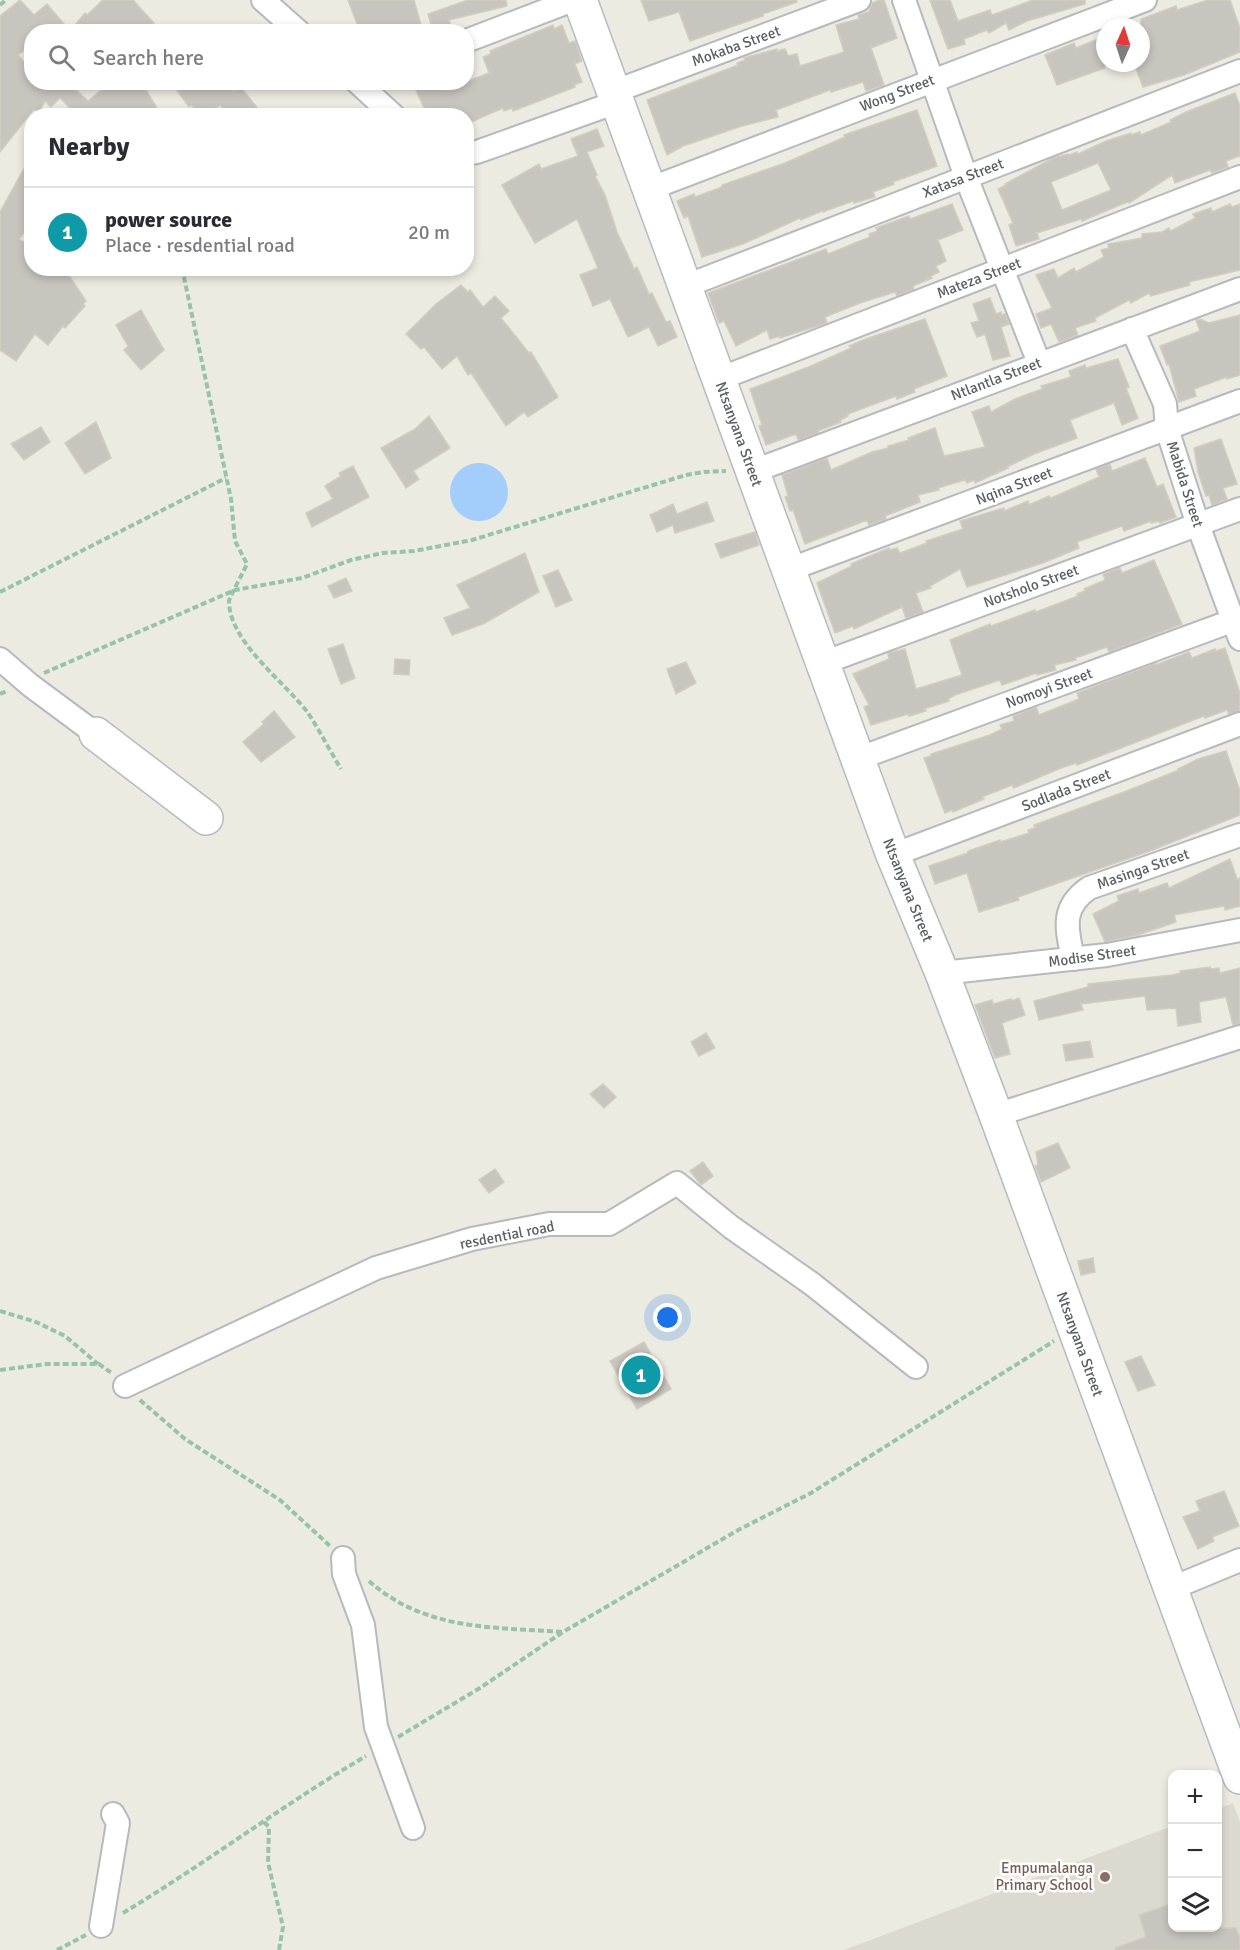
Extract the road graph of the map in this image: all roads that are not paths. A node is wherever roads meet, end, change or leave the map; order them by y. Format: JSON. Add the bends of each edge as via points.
{"nodes":[{"id":1,"x":573,"y":0,"type":"edge"},
{"id":2,"x":580,"y":0,"type":"edge"},
{"id":3,"x":859,"y":0,"type":"edge"},
{"id":4,"x":904,"y":0,"type":"edge"},
{"id":5,"x":1145,"y":0,"type":"edge"},
{"id":6,"x":270,"y":1,"type":"edge"},
{"id":7,"x":292,"y":24,"type":"edge"},
{"id":8,"x":474,"y":38,"type":"edge"},
{"id":9,"x":1240,"y":71,"type":"edge"},
{"id":10,"x":931,"y":80,"type":"junction"},
{"id":11,"x":366,"y":90,"type":"edge"},
{"id":12,"x":615,"y":97,"type":"junction"},
{"id":13,"x":385,"y":108,"type":"edge"},
{"id":14,"x":474,"y":153,"type":"edge"},
{"id":15,"x":966,"y":177,"type":"junction"},
{"id":16,"x":1240,"y":177,"type":"edge"},
{"id":17,"x":649,"y":189,"type":"junction"},
{"id":18,"x":1002,"y":269,"type":"junction"},
{"id":19,"x":686,"y":286,"type":"junction"},
{"id":20,"x":1240,"y":289,"type":"edge"},
{"id":21,"x":1132,"y":329,"type":"junction"},
{"id":22,"x":1039,"y":363,"type":"junction"},
{"id":23,"x":719,"y":379,"type":"junction"},
{"id":24,"x":1240,"y":401,"type":"edge"},
{"id":25,"x":1167,"y":429,"type":"junction"},
{"id":26,"x":754,"y":471,"type":"junction"},
{"id":27,"x":1240,"y":509,"type":"edge"},
{"id":28,"x":1198,"y":525,"type":"junction"},
{"id":29,"x":788,"y":570,"type":"junction"},
{"id":30,"x":1238,"y":626,"type":"edge"},
{"id":31,"x":0,"y":659,"type":"edge"},
{"id":32,"x":823,"y":663,"type":"junction"},
{"id":33,"x":1240,"y":724,"type":"edge"},
{"id":34,"x":96,"y":734,"type":"joint"},
{"id":35,"x":857,"y":759,"type":"junction"},
{"id":36,"x":206,"y":818,"type":"dead end"},
{"id":37,"x":1240,"y":835,"type":"edge"},
{"id":38,"x":892,"y":855,"type":"junction"},
{"id":39,"x":1240,"y":930,"type":"edge"},
{"id":40,"x":1073,"y":959,"type":"junction"},
{"id":41,"x":942,"y":973,"type":"junction"},
{"id":42,"x":1240,"y":1036,"type":"edge"},
{"id":43,"x":996,"y":1114,"type":"junction"},
{"id":44,"x":916,"y":1367,"type":"dead end"},
{"id":45,"x":125,"y":1386,"type":"road end"},
{"id":46,"x":343,"y":1558,"type":"road end"},
{"id":47,"x":1240,"y":1560,"type":"edge"},
{"id":48,"x":1170,"y":1589,"type":"junction"},
{"id":49,"x":1240,"y":1778,"type":"edge"},
{"id":50,"x":113,"y":1814,"type":"dead end"},
{"id":51,"x":412,"y":1828,"type":"dead end"},
{"id":52,"x":101,"y":1926,"type":"road end"}],
"edges":[{"from":1,"to":8,"type":"street"},
{"from":2,"to":12,"type":"street","name":"Ntsanyana Street"},
{"from":3,"to":12,"type":"street","name":"Mokaba Street"},
{"from":4,"to":10,"type":"street"},
{"from":5,"to":10,"type":"street","name":"Wong Street"},
{"from":6,"to":7,"type":"street"},
{"from":9,"to":15,"type":"street","name":"Xatasa Street"},
{"from":10,"to":15,"type":"street"},
{"from":10,"to":17,"type":"street","name":"Wong Street"},
{"from":11,"to":13,"type":"street"},
{"from":12,"to":14,"type":"street","name":"Mokaba Street"},
{"from":12,"to":17,"type":"street","name":"Ntsanyana Street"},
{"from":15,"to":18,"type":"street"},
{"from":15,"to":19,"type":"street","name":"Xatasa Street"},
{"from":16,"to":18,"type":"street","name":"Mateza Street"},
{"from":17,"to":19,"type":"street","name":"Ntsanyana Street"},
{"from":18,"to":22,"type":"street"},
{"from":18,"to":23,"type":"street","name":"Mateza Street"},
{"from":19,"to":23,"type":"street","name":"Ntsanyana Street"},
{"from":20,"to":21,"type":"street","name":"Ntlantla Street"},
{"from":21,"to":22,"type":"street","name":"Ntlantla Street"},
{"from":21,"to":25,"type":"street","name":"Mabida Street","via":[[1165,404]]},
{"from":22,"to":26,"type":"street","name":"Ntlantla Street"},
{"from":23,"to":26,"type":"street","name":"Ntsanyana Street"},
{"from":24,"to":25,"type":"street","name":"Nqina Street"},
{"from":25,"to":28,"type":"street","name":"Mabida Street"},
{"from":25,"to":29,"type":"street","name":"Nqina Street"},
{"from":26,"to":29,"type":"street","name":"Ntsanyana Street"},
{"from":27,"to":28,"type":"street","name":"Notsholo Street"},
{"from":28,"to":30,"type":"street","name":"Mabida Street"},
{"from":28,"to":32,"type":"street","name":"Notsholo Street"},
{"from":29,"to":32,"type":"street","name":"Ntsanyana Street"},
{"from":30,"to":35,"type":"street","name":"Nomoyi Street"},
{"from":31,"to":34,"type":"street"},
{"from":32,"to":35,"type":"street","name":"Ntsanyana Street"},
{"from":33,"to":38,"type":"street","name":"Sodlada Street"},
{"from":34,"to":36,"type":"street"},
{"from":35,"to":38,"type":"street","name":"Ntsanyana Street"},
{"from":37,"to":40,"type":"street","name":"Masinga Street","via":[[1089,888],[1074,900],[1068,914]]},
{"from":38,"to":41,"type":"street","name":"Ntsanyana Street"},
{"from":39,"to":40,"type":"street","name":"Modise Street"},
{"from":40,"to":41,"type":"street","name":"Modise Street"},
{"from":41,"to":43,"type":"street","name":"Ntsanyana Street"},
{"from":42,"to":43,"type":"street"},
{"from":43,"to":48,"type":"street","name":"Ntsanyana Street"},
{"from":44,"to":45,"type":"street","name":"resdential road","via":[[677,1183],[609,1224],[549,1224],[472,1239],[376,1268]]},
{"from":46,"to":51,"type":"street","via":[[344,1574],[363,1625],[376,1727]]},
{"from":47,"to":48,"type":"street"},
{"from":48,"to":49,"type":"street","name":"Ntsanyana Street"},
{"from":50,"to":52,"type":"street","via":[[118,1823]]}]}
